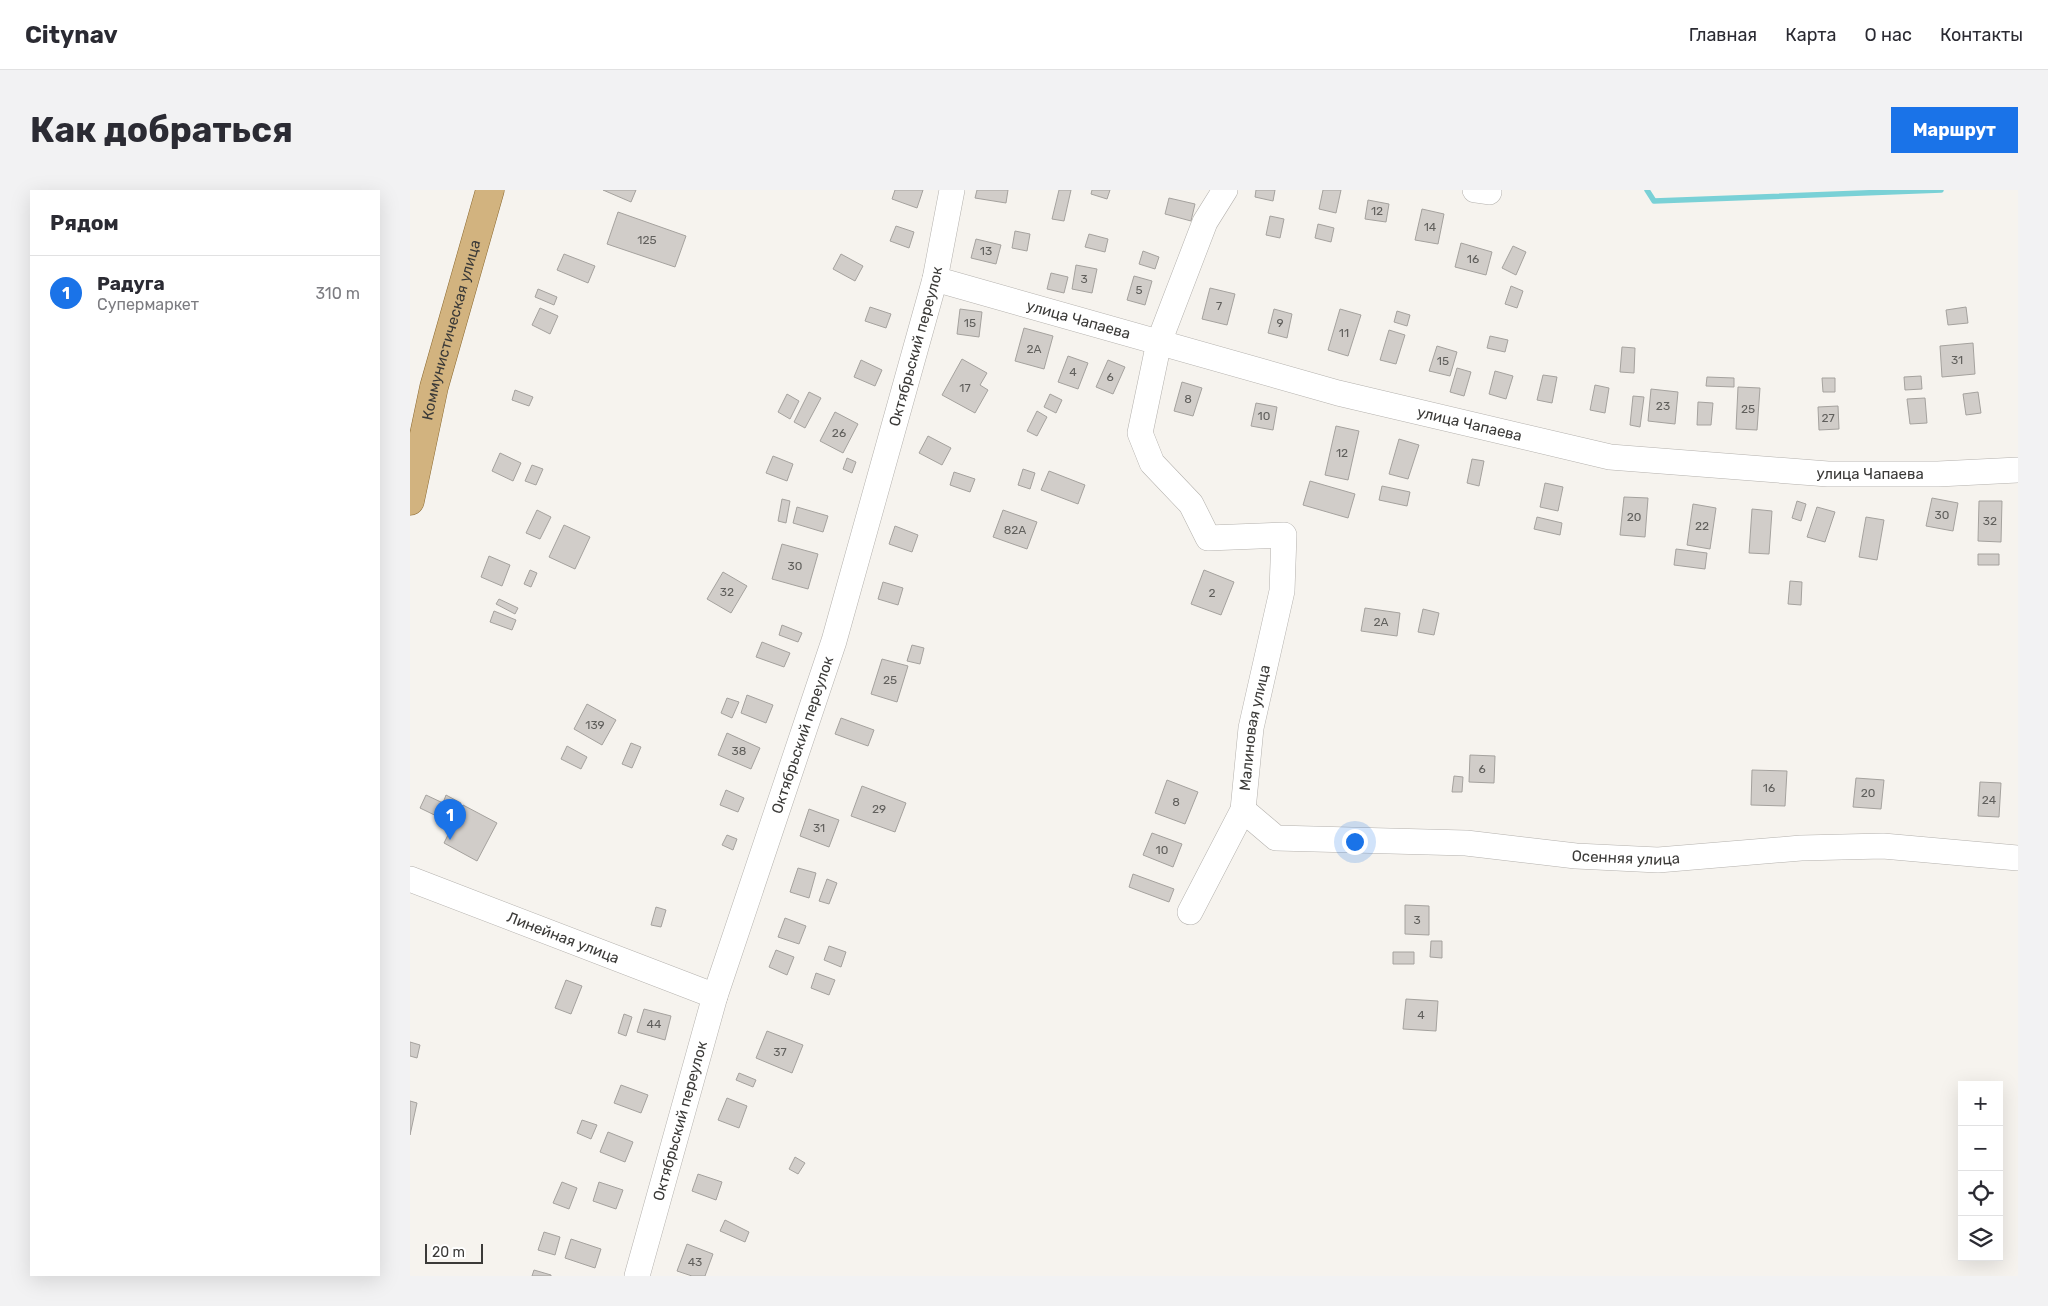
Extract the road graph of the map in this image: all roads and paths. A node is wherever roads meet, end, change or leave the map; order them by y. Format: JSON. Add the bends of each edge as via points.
{"nodes":[{"id":1,"x":490,"y":190,"type":"edge"},
{"id":2,"x":952,"y":190,"type":"edge"},
{"id":3,"x":1225,"y":190,"type":"edge"},
{"id":4,"x":935,"y":279,"type":"junction"},
{"id":5,"x":1159,"y":342,"type":"junction"},
{"id":6,"x":2018,"y":470,"type":"edge"},
{"id":7,"x":410,"y":501,"type":"edge"},
{"id":8,"x":1243,"y":810,"type":"junction"},
{"id":9,"x":2018,"y":858,"type":"edge"},
{"id":10,"x":410,"y":879,"type":"edge"},
{"id":11,"x":1190,"y":912,"type":"dead end"},
{"id":12,"x":715,"y":996,"type":"junction"},
{"id":13,"x":638,"y":1276,"type":"edge"}],
"edges":[{"from":1,"to":7,"type":"main road","name":"Коммунистическая улица","via":[[434,387]]},
{"from":2,"to":4,"type":"street","name":"Октябрьский переулок"},
{"from":3,"to":5,"type":"street","via":[[1205,222]]},
{"from":4,"to":5,"type":"street","name":"улица Чапаева"},
{"from":4,"to":12,"type":"street","name":"Октябрьский переулок","via":[[834,641]]},
{"from":5,"to":6,"type":"street","name":"улица Чапаева","via":[[1338,393],[1610,457],[1828,474]]},
{"from":5,"to":8,"type":"street","name":"Малиновая улица","via":[[1140,433],[1152,462],[1191,504],[1208,538],[1284,535],[1282,591],[1251,728]]},
{"from":8,"to":9,"type":"street","name":"Осенняя улица","via":[[1276,838],[1466,843],[1576,856],[1658,860],[1801,848],[1883,846]]},
{"from":8,"to":11,"type":"street","name":"Малиновая улица"},
{"from":10,"to":12,"type":"street","name":"Линейная улица"},
{"from":12,"to":13,"type":"street","name":"Октябрьский переулок"}]}
